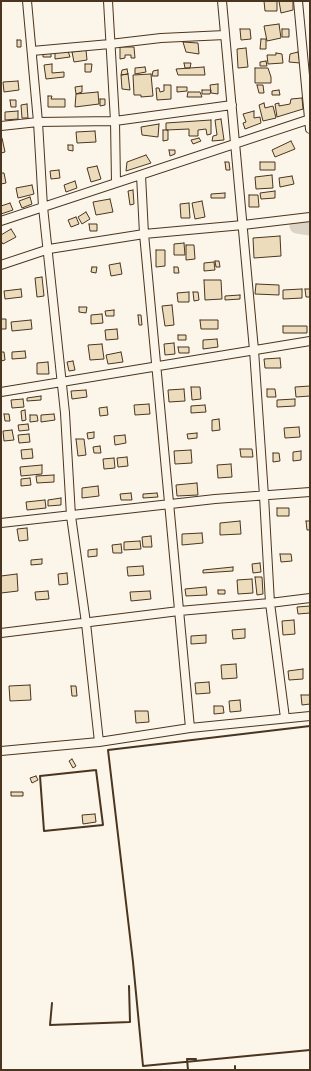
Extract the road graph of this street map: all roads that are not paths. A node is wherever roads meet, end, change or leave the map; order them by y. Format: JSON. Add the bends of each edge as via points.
{"nodes":[{"id":1,"x":26,"y":1,"type":"edge"},
{"id":2,"x":108,"y":1,"type":"edge"},
{"id":3,"x":222,"y":1,"type":"edge"},
{"id":4,"x":298,"y":1,"type":"edge"},
{"id":5,"x":225,"y":34,"type":"junction"},
{"id":6,"x":110,"y":44,"type":"junction"},
{"id":7,"x":32,"y":51,"type":"junction"},
{"id":8,"x":232,"y":106,"type":"junction"},
{"id":9,"x":310,"y":119,"type":"edge"},
{"id":10,"x":115,"y":121,"type":"junction"},
{"id":11,"x":38,"y":122,"type":"junction"},
{"id":12,"x":1,"y":126,"type":"edge"},
{"id":13,"x":310,"y":129,"type":"edge"},
{"id":14,"x":235,"y":144,"type":"junction"},
{"id":15,"x":141,"y":175,"type":"junction"},
{"id":16,"x":116,"y":183,"type":"junction"},
{"id":17,"x":43,"y":207,"type":"junction"},
{"id":18,"x":310,"y":217,"type":"edge"},
{"id":19,"x":1,"y":221,"type":"edge"},
{"id":20,"x":242,"y":225,"type":"junction"},
{"id":21,"x":144,"y":234,"type":"junction"},
{"id":22,"x":49,"y":249,"type":"junction"},
{"id":23,"x":1,"y":265,"type":"edge"},
{"id":24,"x":310,"y":341,"type":"edge"},
{"id":25,"x":254,"y":350,"type":"junction"},
{"id":26,"x":156,"y":366,"type":"junction"},
{"id":27,"x":62,"y":381,"type":"junction"},
{"id":28,"x":1,"y":392,"type":"edge"},
{"id":29,"x":310,"y":492,"type":"edge"},
{"id":30,"x":264,"y":496,"type":"junction"},
{"id":31,"x":168,"y":505,"type":"junction"},
{"id":32,"x":71,"y":516,"type":"junction"},
{"id":33,"x":1,"y":523,"type":"edge"},
{"id":34,"x":310,"y":598,"type":"edge"},
{"id":35,"x":270,"y":603,"type":"junction"},
{"id":36,"x":179,"y":611,"type":"junction"},
{"id":37,"x":86,"y":623,"type":"junction"},
{"id":38,"x":1,"y":633,"type":"edge"},
{"id":39,"x":310,"y":716,"type":"edge"},
{"id":40,"x":285,"y":718,"type":"junction"},
{"id":41,"x":190,"y":728,"type":"junction"},
{"id":42,"x":99,"y":742,"type":"junction"},
{"id":43,"x":1,"y":751,"type":"edge"}],
"edges":[{"from":1,"to":7,"type":"street"},
{"from":2,"to":6,"type":"street"},
{"from":3,"to":5,"type":"street"},
{"from":4,"to":9,"type":"street"},
{"from":5,"to":6,"type":"street"},
{"from":5,"to":8,"type":"street"},
{"from":6,"to":7,"type":"street"},
{"from":6,"to":10,"type":"street"},
{"from":7,"to":11,"type":"street"},
{"from":8,"to":10,"type":"street"},
{"from":8,"to":14,"type":"street"},
{"from":9,"to":13,"type":"street"},
{"from":9,"to":14,"type":"street"},
{"from":10,"to":11,"type":"street"},
{"from":10,"to":16,"type":"street"},
{"from":11,"to":12,"type":"street"},
{"from":11,"to":17,"type":"street"},
{"from":14,"to":15,"type":"street"},
{"from":14,"to":20,"type":"street"},
{"from":15,"to":16,"type":"street"},
{"from":15,"to":21,"type":"street"},
{"from":16,"to":17,"type":"street"},
{"from":17,"to":19,"type":"street"},
{"from":17,"to":22,"type":"street"},
{"from":18,"to":20,"type":"street"},
{"from":20,"to":21,"type":"street"},
{"from":20,"to":25,"type":"street"},
{"from":21,"to":22,"type":"street"},
{"from":21,"to":26,"type":"street"},
{"from":22,"to":23,"type":"street"},
{"from":22,"to":27,"type":"street"},
{"from":24,"to":25,"type":"street"},
{"from":25,"to":26,"type":"street"},
{"from":25,"to":30,"type":"street"},
{"from":26,"to":27,"type":"street"},
{"from":26,"to":31,"type":"street"},
{"from":27,"to":28,"type":"street"},
{"from":27,"to":32,"type":"street"},
{"from":29,"to":30,"type":"street"},
{"from":30,"to":31,"type":"street"},
{"from":30,"to":35,"type":"street"},
{"from":31,"to":32,"type":"street"},
{"from":31,"to":36,"type":"street"},
{"from":32,"to":33,"type":"street"},
{"from":32,"to":37,"type":"street"},
{"from":34,"to":35,"type":"street"},
{"from":35,"to":36,"type":"street"},
{"from":35,"to":40,"type":"street"},
{"from":36,"to":37,"type":"street"},
{"from":36,"to":41,"type":"street"},
{"from":37,"to":38,"type":"street"},
{"from":37,"to":42,"type":"street"},
{"from":39,"to":40,"type":"street"},
{"from":40,"to":41,"type":"street"},
{"from":41,"to":42,"type":"street"},
{"from":42,"to":43,"type":"street"}]}
